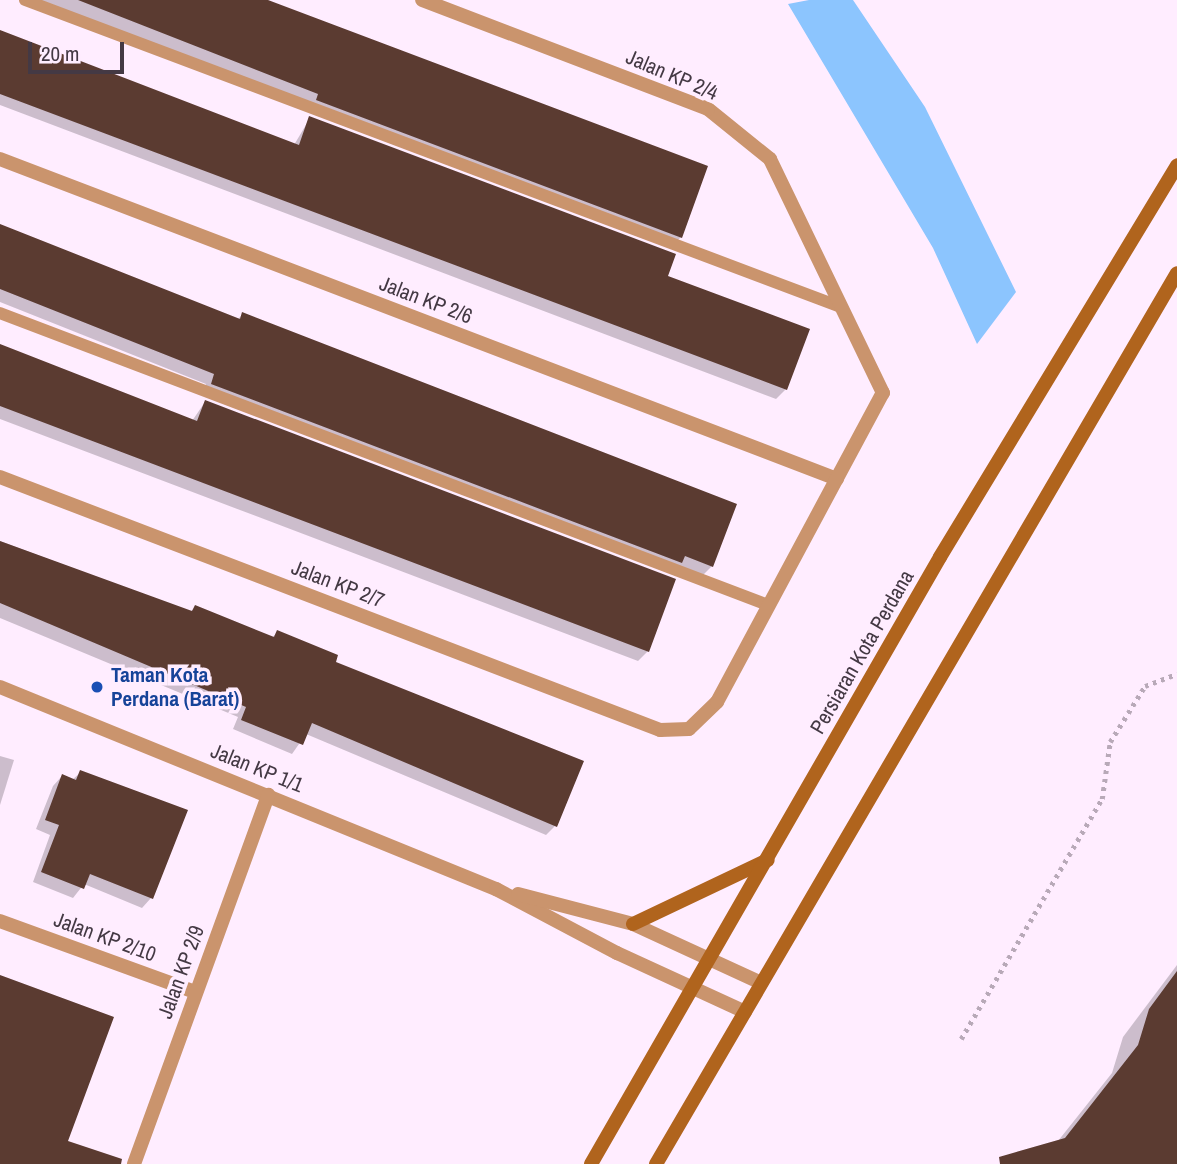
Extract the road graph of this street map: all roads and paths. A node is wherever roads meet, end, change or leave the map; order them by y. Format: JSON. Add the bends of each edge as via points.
{"nodes":[{"id":1,"x":25,"y":0,"type":"edge"},
{"id":2,"x":422,"y":0,"type":"edge"},
{"id":3,"x":0,"y":159,"type":"edge"},
{"id":4,"x":1177,"y":165,"type":"edge"},
{"id":5,"x":1177,"y":273,"type":"edge"},
{"id":6,"x":841,"y":307,"type":"junction"},
{"id":7,"x":0,"y":313,"type":"edge"},
{"id":8,"x":0,"y":477,"type":"edge"},
{"id":9,"x":837,"y":479,"type":"junction"},
{"id":10,"x":768,"y":605,"type":"junction"},
{"id":11,"x":1177,"y":674,"type":"edge"},
{"id":12,"x":0,"y":687,"type":"edge"},
{"id":13,"x":268,"y":795,"type":"junction"},
{"id":14,"x":768,"y":860,"type":"junction"},
{"id":15,"x":496,"y":889,"type":"junction"},
{"id":16,"x":0,"y":922,"type":"edge"},
{"id":17,"x":633,"y":924,"type":"junction"},
{"id":18,"x":710,"y":958,"type":"junction"},
{"id":19,"x":761,"y":983,"type":"junction"},
{"id":20,"x":693,"y":989,"type":"junction"},
{"id":21,"x":195,"y":992,"type":"junction"},
{"id":22,"x":745,"y":1012,"type":"junction"},
{"id":23,"x":961,"y":1039,"type":"dead end"},
{"id":24,"x":134,"y":1164,"type":"edge"},
{"id":25,"x":591,"y":1164,"type":"edge"},
{"id":26,"x":656,"y":1164,"type":"edge"}],
"edges":[{"from":1,"to":6,"type":"lane"},
{"from":2,"to":6,"type":"street","name":"Jalan KP 2/4","via":[[708,109],[770,159]]},
{"from":3,"to":9,"type":"street","name":"Jalan KP 2/6"},
{"from":4,"to":14,"type":"street","name":"Persiaran Kota Perdana","via":[[940,557]]},
{"from":5,"to":19,"type":"street"},
{"from":6,"to":9,"type":"street","name":"Jalan KP 2/4","via":[[883,393]]},
{"from":7,"to":10,"type":"lane"},
{"from":8,"to":10,"type":"street","name":"Jalan KP 2/7","via":[[660,730],[689,729],[718,702]]},
{"from":9,"to":10,"type":"street"},
{"from":11,"to":23,"type":"path","via":[[1145,686],[1110,741],[1102,799]]},
{"from":12,"to":13,"type":"street","name":"Jalan KP 1/1"},
{"from":13,"to":15,"type":"street","name":"Jalan KP 1/1"},
{"from":13,"to":21,"type":"street","name":"Jalan KP 2/9"},
{"from":14,"to":17,"type":"street"},
{"from":14,"to":18,"type":"street","name":"Persiaran Kota Perdana"},
{"from":15,"to":17,"type":"street","name":"Jalan KP 1/1"},
{"from":15,"to":20,"type":"street","name":"Jalan KP 1/1"},
{"from":16,"to":21,"type":"street","name":"Jalan KP 2/10"},
{"from":17,"to":18,"type":"street","name":"Jalan KP 1/1"},
{"from":18,"to":19,"type":"street","name":"Jalan KP 1/1"},
{"from":18,"to":20,"type":"street","name":"Persiaran Kota Perdana"},
{"from":19,"to":22,"type":"street"},
{"from":20,"to":22,"type":"street","name":"Jalan KP 1/1"},
{"from":20,"to":25,"type":"street","name":"Persiaran Kota Perdana"},
{"from":21,"to":24,"type":"street","name":"Jalan KP 2/9"},
{"from":22,"to":26,"type":"street"}]}
